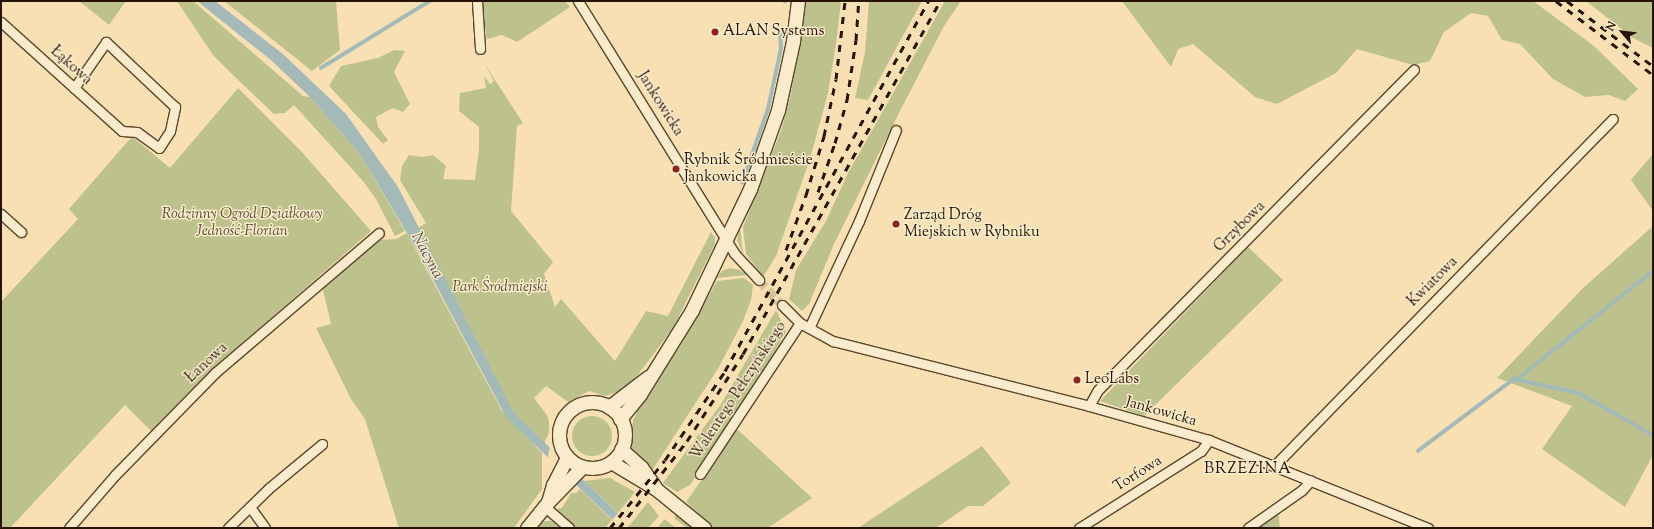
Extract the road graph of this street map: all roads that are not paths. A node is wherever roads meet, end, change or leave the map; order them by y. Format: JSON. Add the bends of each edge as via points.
{"nodes":[{"id":1,"x":477,"y":1,"type":"edge"},
{"id":2,"x":578,"y":1,"type":"edge"},
{"id":3,"x":798,"y":1,"type":"edge"},
{"id":4,"x":1,"y":22,"type":"edge"},
{"id":5,"x":480,"y":49,"type":"dead end"},
{"id":6,"x":1414,"y":70,"type":"dead end"},
{"id":7,"x":74,"y":88,"type":"junction"},
{"id":8,"x":1613,"y":119,"type":"dead end"},
{"id":9,"x":896,"y":130,"type":"dead end"},
{"id":10,"x":1,"y":214,"type":"edge"},
{"id":11,"x":21,"y":232,"type":"dead end"},
{"id":12,"x":380,"y":233,"type":"dead end"},
{"id":13,"x":727,"y":240,"type":"junction"},
{"id":14,"x":759,"y":280,"type":"tunnel mouth"},
{"id":15,"x":782,"y":305,"type":"tunnel mouth"},
{"id":16,"x":800,"y":323,"type":"junction"},
{"id":17,"x":809,"y":328,"type":"junction"},
{"id":18,"x":649,"y":376,"type":"junction"},
{"id":19,"x":1090,"y":406,"type":"junction"},
{"id":20,"x":609,"y":407,"type":"junction"},
{"id":21,"x":620,"y":419,"type":"junction"},
{"id":22,"x":1209,"y":440,"type":"junction"},
{"id":23,"x":322,"y":444,"type":"dead end"},
{"id":24,"x":622,"y":449,"type":"junction"},
{"id":25,"x":567,"y":457,"type":"junction"},
{"id":26,"x":611,"y":462,"type":"junction"},
{"id":27,"x":1274,"y":466,"type":"junction"},
{"id":28,"x":582,"y":467,"type":"junction"},
{"id":29,"x":700,"y":474,"type":"dead end"},
{"id":30,"x":1311,"y":480,"type":"junction"},
{"id":31,"x":557,"y":487,"type":"junction"},
{"id":32,"x":656,"y":489,"type":"junction"},
{"id":33,"x":546,"y":504,"type":"junction"},
{"id":34,"x":250,"y":507,"type":"junction"},
{"id":35,"x":68,"y":528,"type":"edge"},
{"id":36,"x":228,"y":528,"type":"edge"},
{"id":37,"x":264,"y":528,"type":"edge"},
{"id":38,"x":527,"y":528,"type":"edge"},
{"id":39,"x":569,"y":528,"type":"edge"},
{"id":40,"x":704,"y":528,"type":"edge"},
{"id":41,"x":1079,"y":528,"type":"edge"},
{"id":42,"x":1248,"y":528,"type":"edge"},
{"id":43,"x":1428,"y":528,"type":"edge"}],
"edges":[{"from":1,"to":5,"type":"street"},
{"from":2,"to":13,"type":"street","name":"Jankowicka"},
{"from":3,"to":13,"type":"main road","via":[[793,41],[776,117],[755,176]]},
{"from":4,"to":7,"type":"street","name":"Łąkowa"},
{"from":6,"to":19,"type":"street","name":"Grzybowa","via":[[1098,390]]},
{"from":7,"to":7,"type":"street","name":"Łąkowa","via":[[122,131],[137,132],[159,148],[170,131],[175,107],[106,42]]},
{"from":8,"to":27,"type":"street","name":"Kwiatowa"},
{"from":9,"to":17,"type":"street","via":[[859,221]]},
{"from":10,"to":11,"type":"street"},
{"from":12,"to":35,"type":"street","name":"Łanowa","via":[[216,372],[119,470]]},
{"from":13,"to":14,"type":"street","name":"Jankowicka","via":[[739,260]]},
{"from":13,"to":18,"type":"main road","via":[[695,305]]},
{"from":15,"to":16,"type":"street","name":"Jankowicka"},
{"from":16,"to":17,"type":"street","name":"Jankowicka"},
{"from":16,"to":29,"type":"street","name":"Walentego Pełczyńskiego"},
{"from":17,"to":19,"type":"street","name":"Jankowicka","via":[[846,346]]},
{"from":18,"to":20,"type":"main road"},
{"from":18,"to":21,"type":"main road","via":[[640,394]]},
{"from":19,"to":22,"type":"street","name":"Jankowicka"},
{"from":20,"to":21,"type":"main road"},
{"from":20,"to":25,"type":"main road","via":[[596,403],[583,404],[566,414],[559,436]]},
{"from":21,"to":24,"type":"main road","via":[[625,434]]},
{"from":22,"to":27,"type":"street","name":"Jankowicka"},
{"from":22,"to":41,"type":"street","name":"Torfowa","via":[[1201,451]]},
{"from":23,"to":34,"type":"street"},
{"from":24,"to":26,"type":"main road"},
{"from":24,"to":32,"type":"main road","via":[[641,467]]},
{"from":25,"to":28,"type":"main road"},
{"from":25,"to":31,"type":"main road"},
{"from":26,"to":28,"type":"main road","via":[[594,468]]},
{"from":26,"to":32,"type":"main road"},
{"from":27,"to":30,"type":"street","name":"Jankowicka"},
{"from":28,"to":31,"type":"main road"},
{"from":30,"to":42,"type":"street","via":[[1302,490]]},
{"from":30,"to":43,"type":"street","name":"Jankowicka"},
{"from":31,"to":33,"type":"main road"},
{"from":32,"to":40,"type":"main road"},
{"from":33,"to":38,"type":"main road"},
{"from":33,"to":39,"type":"street"},
{"from":34,"to":36,"type":"street"},
{"from":34,"to":37,"type":"street"}]}
